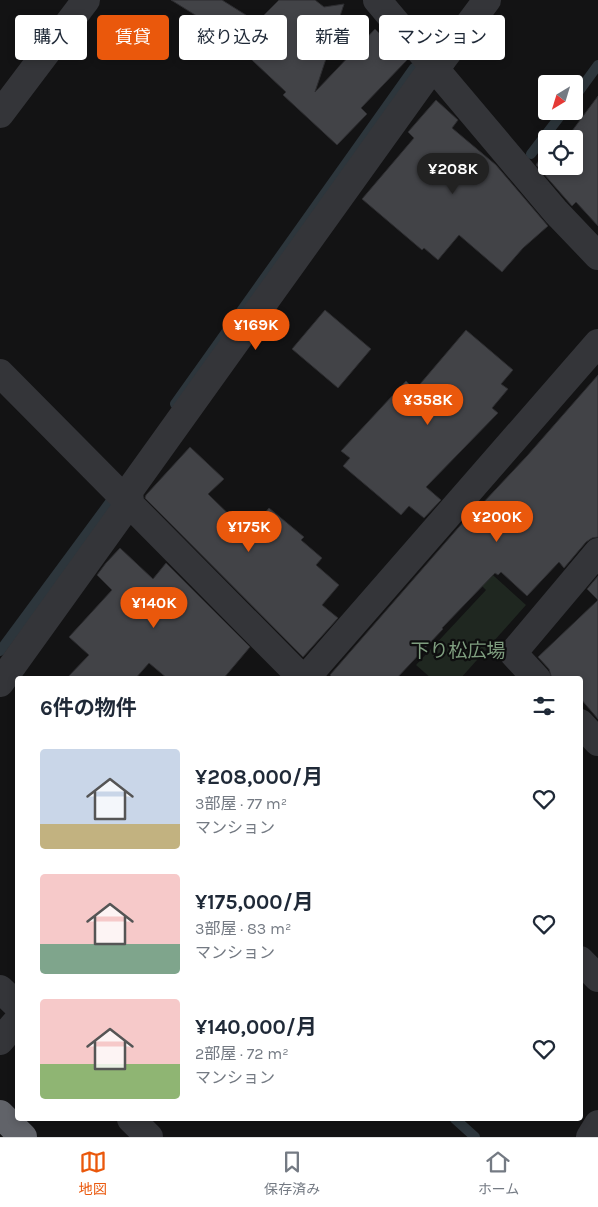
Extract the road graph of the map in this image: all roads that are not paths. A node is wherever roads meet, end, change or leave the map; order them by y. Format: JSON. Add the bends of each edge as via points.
{"nodes":[{"id":1,"x":85,"y":0,"type":"edge"},
{"id":2,"x":377,"y":0,"type":"edge"},
{"id":3,"x":487,"y":0,"type":"edge"},
{"id":4,"x":435,"y":67,"type":"junction"},
{"id":5,"x":0,"y":114,"type":"edge"},
{"id":6,"x":598,"y":256,"type":"edge"},
{"id":7,"x":598,"y":343,"type":"edge"},
{"id":8,"x":0,"y":373,"type":"edge"},
{"id":9,"x":130,"y":502,"type":"junction"},
{"id":10,"x":598,"y":552,"type":"edge"},
{"id":11,"x":301,"y":676,"type":"edge"},
{"id":12,"x":307,"y":676,"type":"edge"},
{"id":13,"x":534,"y":676,"type":"edge"},
{"id":14,"x":0,"y":682,"type":"edge"},
{"id":15,"x":583,"y":726,"type":"edge"},
{"id":16,"x":598,"y":742,"type":"edge"},
{"id":17,"x":583,"y":963,"type":"edge"},
{"id":18,"x":598,"y":978,"type":"edge"},
{"id":19,"x":0,"y":989,"type":"edge"},
{"id":20,"x":15,"y":1003,"type":"edge"},
{"id":21,"x":15,"y":1024,"type":"edge"},
{"id":22,"x":0,"y":1041,"type":"edge"},
{"id":23,"x":0,"y":1114,"type":"edge"},
{"id":24,"x":133,"y":1121,"type":"edge"},
{"id":25,"x":598,"y":1124,"type":"edge"},
{"id":26,"x":23,"y":1137,"type":"edge"},
{"id":27,"x":149,"y":1137,"type":"edge"},
{"id":28,"x":590,"y":1137,"type":"edge"}],
"edges":[{"from":1,"to":5,"type":"street"},
{"from":2,"to":4,"type":"street"},
{"from":3,"to":4,"type":"street"},
{"from":4,"to":6,"type":"street","via":[[556,212]]},
{"from":4,"to":9,"type":"street","via":[[129,491]]},
{"from":7,"to":12,"type":"street"},
{"from":8,"to":9,"type":"street"},
{"from":9,"to":11,"type":"street"},
{"from":9,"to":14,"type":"street"},
{"from":10,"to":13,"type":"street","via":[[513,654]]},
{"from":15,"to":16,"type":"street"},
{"from":17,"to":18,"type":"street"},
{"from":19,"to":20,"type":"street"},
{"from":21,"to":22,"type":"street"},
{"from":23,"to":26,"type":"highway"},
{"from":24,"to":27,"type":"street"},
{"from":25,"to":28,"type":"street"}]}
